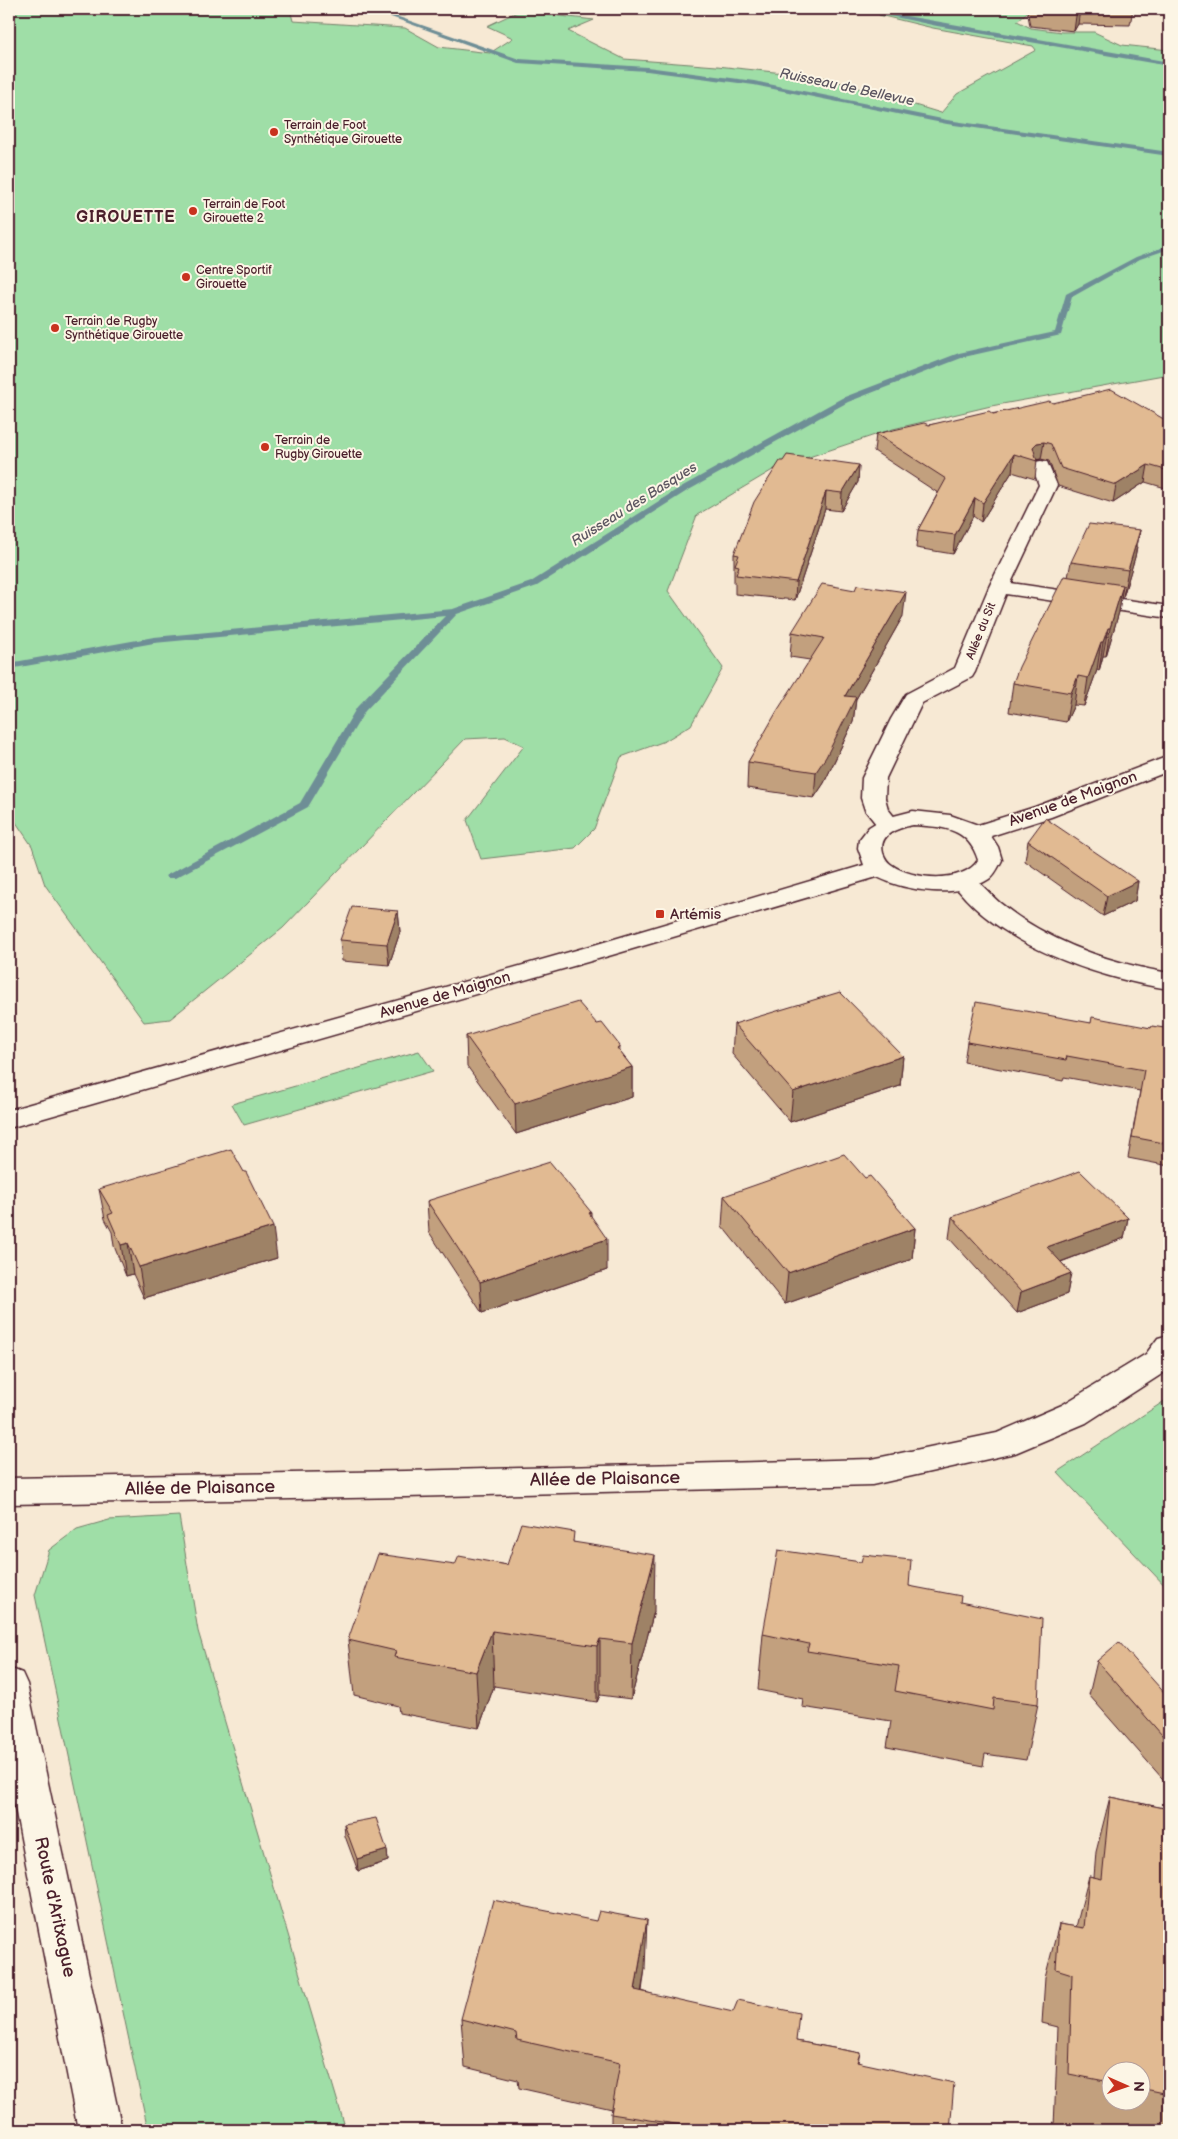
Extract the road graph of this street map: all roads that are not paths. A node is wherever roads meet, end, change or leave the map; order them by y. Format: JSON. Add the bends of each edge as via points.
{"nodes":[{"id":1,"x":1041,"y":466,"type":"dead end"},
{"id":2,"x":999,"y":587,"type":"junction"},
{"id":3,"x":1169,"y":612,"type":"edge"},
{"id":4,"x":1169,"y":763,"type":"edge"},
{"id":5,"x":888,"y":824,"type":"junction"},
{"id":6,"x":976,"y":833,"type":"junction"},
{"id":7,"x":880,"y":868,"type":"junction"},
{"id":8,"x":964,"y":882,"type":"junction"},
{"id":9,"x":1169,"y":981,"type":"edge"},
{"id":10,"x":9,"y":1119,"type":"edge"},
{"id":11,"x":1169,"y":1346,"type":"edge"},
{"id":12,"x":9,"y":1491,"type":"edge"},
{"id":13,"x":9,"y":1684,"type":"edge"},
{"id":14,"x":100,"y":2130,"type":"edge"}],
"edges":[{"from":1,"to":2,"type":"street","name":"Allée du Sit","via":[[1048,485]]},
{"from":2,"to":3,"type":"street"},
{"from":2,"to":5,"type":"street","name":"Allée du Sit","via":[[964,672],[914,699],[874,778],[873,798],[877,810]]},
{"from":4,"to":6,"type":"street","name":"Avenue de Maignon","via":[[1043,812]]},
{"from":5,"to":6,"type":"street","via":[[913,818],[941,820]]},
{"from":5,"to":7,"type":"street","via":[[876,832],[870,842],[869,853]]},
{"from":6,"to":8,"type":"street","via":[[988,846],[990,860],[982,872]]},
{"from":7,"to":8,"type":"street","via":[[897,878],[918,884]]},
{"from":7,"to":10,"type":"street","name":"Avenue de Maignon"},
{"from":8,"to":9,"type":"street","via":[[991,908],[1063,952],[1102,967]]},
{"from":11,"to":12,"type":"street","name":"Allée de Plaisance","via":[[1157,1362],[1074,1414],[1003,1444],[872,1472]]},
{"from":13,"to":14,"type":"street","name":"Route d'Aritxague"}]}
